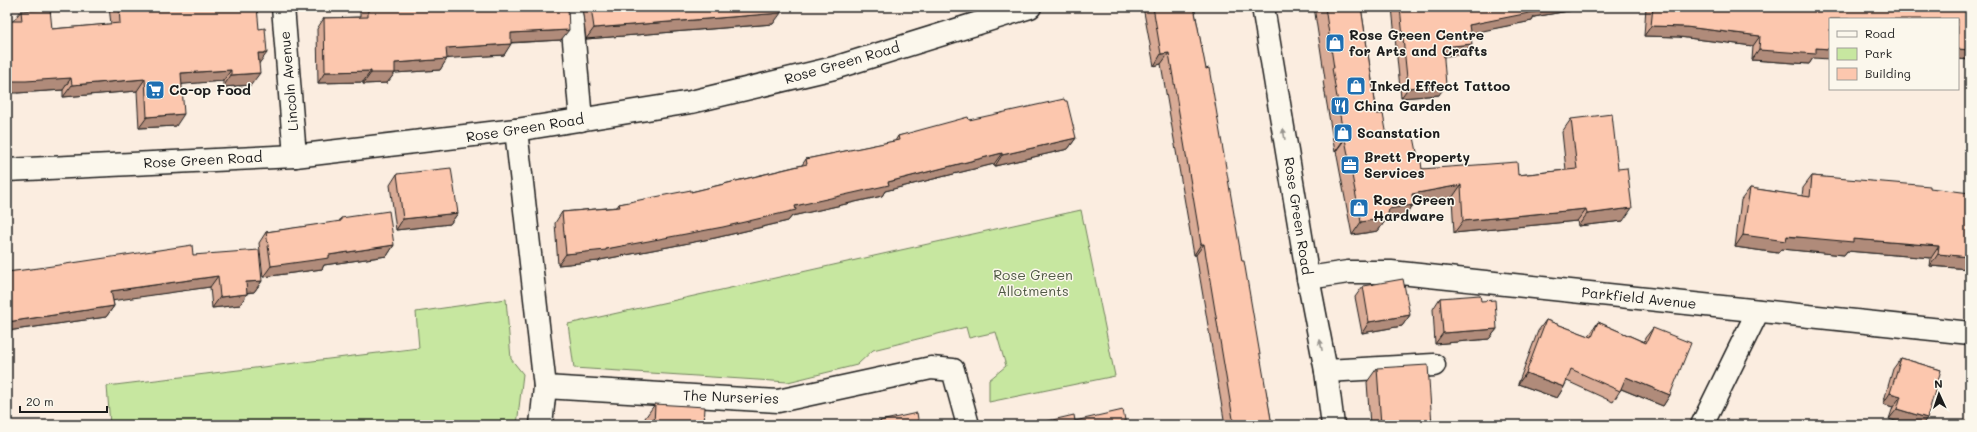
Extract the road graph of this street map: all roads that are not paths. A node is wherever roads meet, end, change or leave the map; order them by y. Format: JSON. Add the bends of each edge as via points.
{"nodes":[{"id":1,"x":283,"y":7,"type":"edge"},
{"id":2,"x":571,"y":7,"type":"edge"},
{"id":3,"x":1030,"y":7,"type":"edge"},
{"id":4,"x":1263,"y":7,"type":"edge"},
{"id":5,"x":581,"y":120,"type":"junction"},
{"id":6,"x":516,"y":130,"type":"junction"},
{"id":7,"x":295,"y":156,"type":"junction"},
{"id":8,"x":7,"y":170,"type":"edge"},
{"id":9,"x":1308,"y":278,"type":"junction"},
{"id":10,"x":1758,"y":311,"type":"junction"},
{"id":11,"x":1970,"y":333,"type":"edge"},
{"id":12,"x":1434,"y":366,"type":"dead end"},
{"id":13,"x":1326,"y":371,"type":"junction"},
{"id":14,"x":544,"y":387,"type":"junction"},
{"id":15,"x":541,"y":425,"type":"edge"},
{"id":16,"x":968,"y":425,"type":"edge"},
{"id":17,"x":1333,"y":425,"type":"edge"},
{"id":18,"x":1702,"y":425,"type":"edge"}],
"edges":[{"from":1,"to":7,"type":"street","name":"Lincoln Avenue"},
{"from":2,"to":5,"type":"street"},
{"from":3,"to":5,"type":"street","name":"Rose Green Road","via":[[834,68],[691,102]]},
{"from":9,"to":4,"type":"street","name":"Rose Green Road","one_way":true},
{"from":5,"to":6,"type":"street","name":"Rose Green Road"},
{"from":6,"to":7,"type":"street","name":"Rose Green Road"},
{"from":6,"to":14,"type":"street"},
{"from":7,"to":8,"type":"street","name":"Rose Green Road"},
{"from":9,"to":10,"type":"street","name":"Parkfield Avenue","via":[[1348,272],[1391,272]]},
{"from":13,"to":9,"type":"street","name":"Rose Green Road","one_way":true},
{"from":10,"to":11,"type":"street","name":"Parkfield Avenue"},
{"from":10,"to":18,"type":"street"},
{"from":12,"to":13,"type":"street"},
{"from":13,"to":17,"type":"street","name":"Rose Green Road"},
{"from":14,"to":15,"type":"street"},
{"from":14,"to":16,"type":"street","name":"The Nurseries","via":[[778,401],[931,368],[953,370]]}]}
